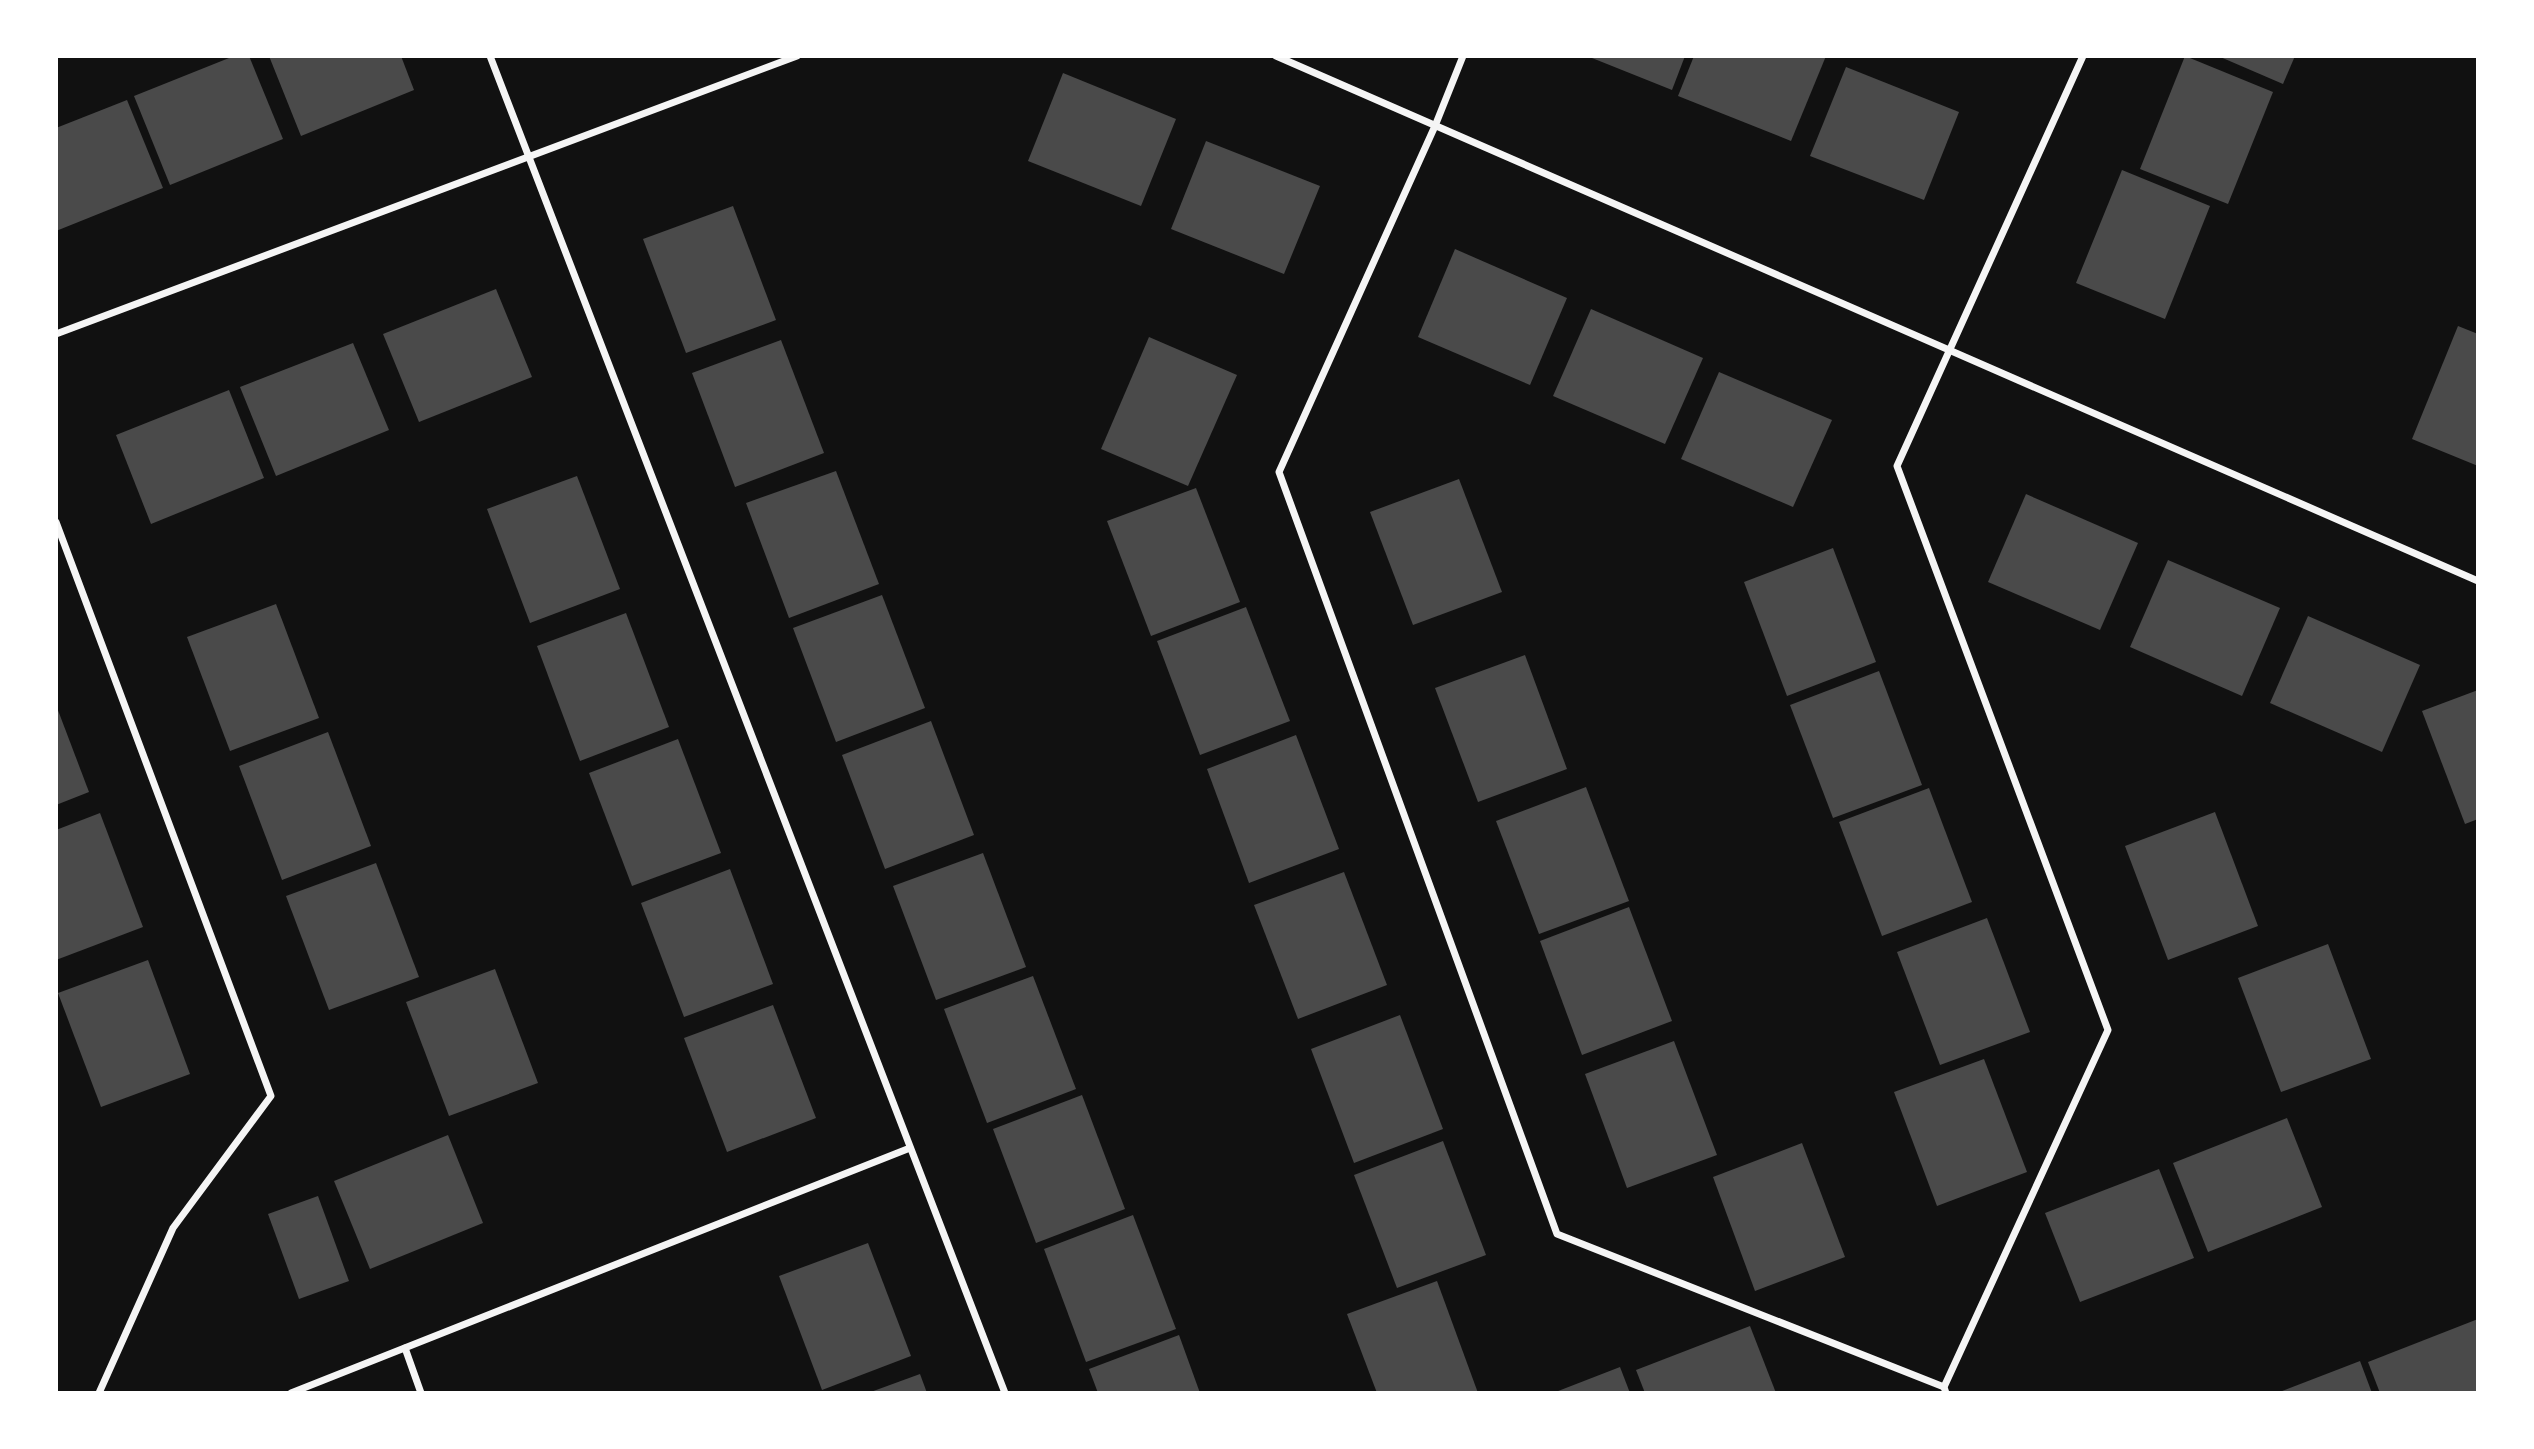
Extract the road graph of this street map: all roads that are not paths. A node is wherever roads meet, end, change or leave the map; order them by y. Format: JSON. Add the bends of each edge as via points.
{"nodes":[{"id":1,"x":490,"y":56,"type":"edge"},
{"id":2,"x":797,"y":56,"type":"edge"},
{"id":3,"x":1276,"y":56,"type":"edge"},
{"id":4,"x":1463,"y":56,"type":"edge"},
{"id":5,"x":2083,"y":56,"type":"edge"},
{"id":6,"x":1435,"y":126,"type":"junction"},
{"id":7,"x":529,"y":157,"type":"junction"},
{"id":8,"x":56,"y":334,"type":"edge"},
{"id":9,"x":1950,"y":350,"type":"junction"},
{"id":10,"x":56,"y":522,"type":"edge"},
{"id":11,"x":2478,"y":581,"type":"edge"},
{"id":12,"x":911,"y":1148,"type":"junction"},
{"id":13,"x":405,"y":1348,"type":"junction"},
{"id":14,"x":1945,"y":1390,"type":"edge"},
{"id":15,"x":99,"y":1393,"type":"edge"},
{"id":16,"x":291,"y":1393,"type":"edge"},
{"id":17,"x":421,"y":1393,"type":"edge"},
{"id":18,"x":1005,"y":1393,"type":"edge"}],
"edges":[{"from":1,"to":7,"type":"street"},
{"from":2,"to":7,"type":"street"},
{"from":3,"to":6,"type":"street"},
{"from":4,"to":6,"type":"street"},
{"from":5,"to":9,"type":"street"},
{"from":6,"to":9,"type":"street"},
{"from":6,"to":14,"type":"street","via":[[1279,472],[1557,1234]]},
{"from":7,"to":8,"type":"street"},
{"from":7,"to":12,"type":"street"},
{"from":9,"to":11,"type":"street"},
{"from":9,"to":14,"type":"street","via":[[1897,466],[2108,1030]]},
{"from":10,"to":15,"type":"street","via":[[271,1096],[173,1228]]},
{"from":12,"to":13,"type":"street"},
{"from":12,"to":18,"type":"street"},
{"from":13,"to":16,"type":"street"},
{"from":13,"to":17,"type":"street"}]}
